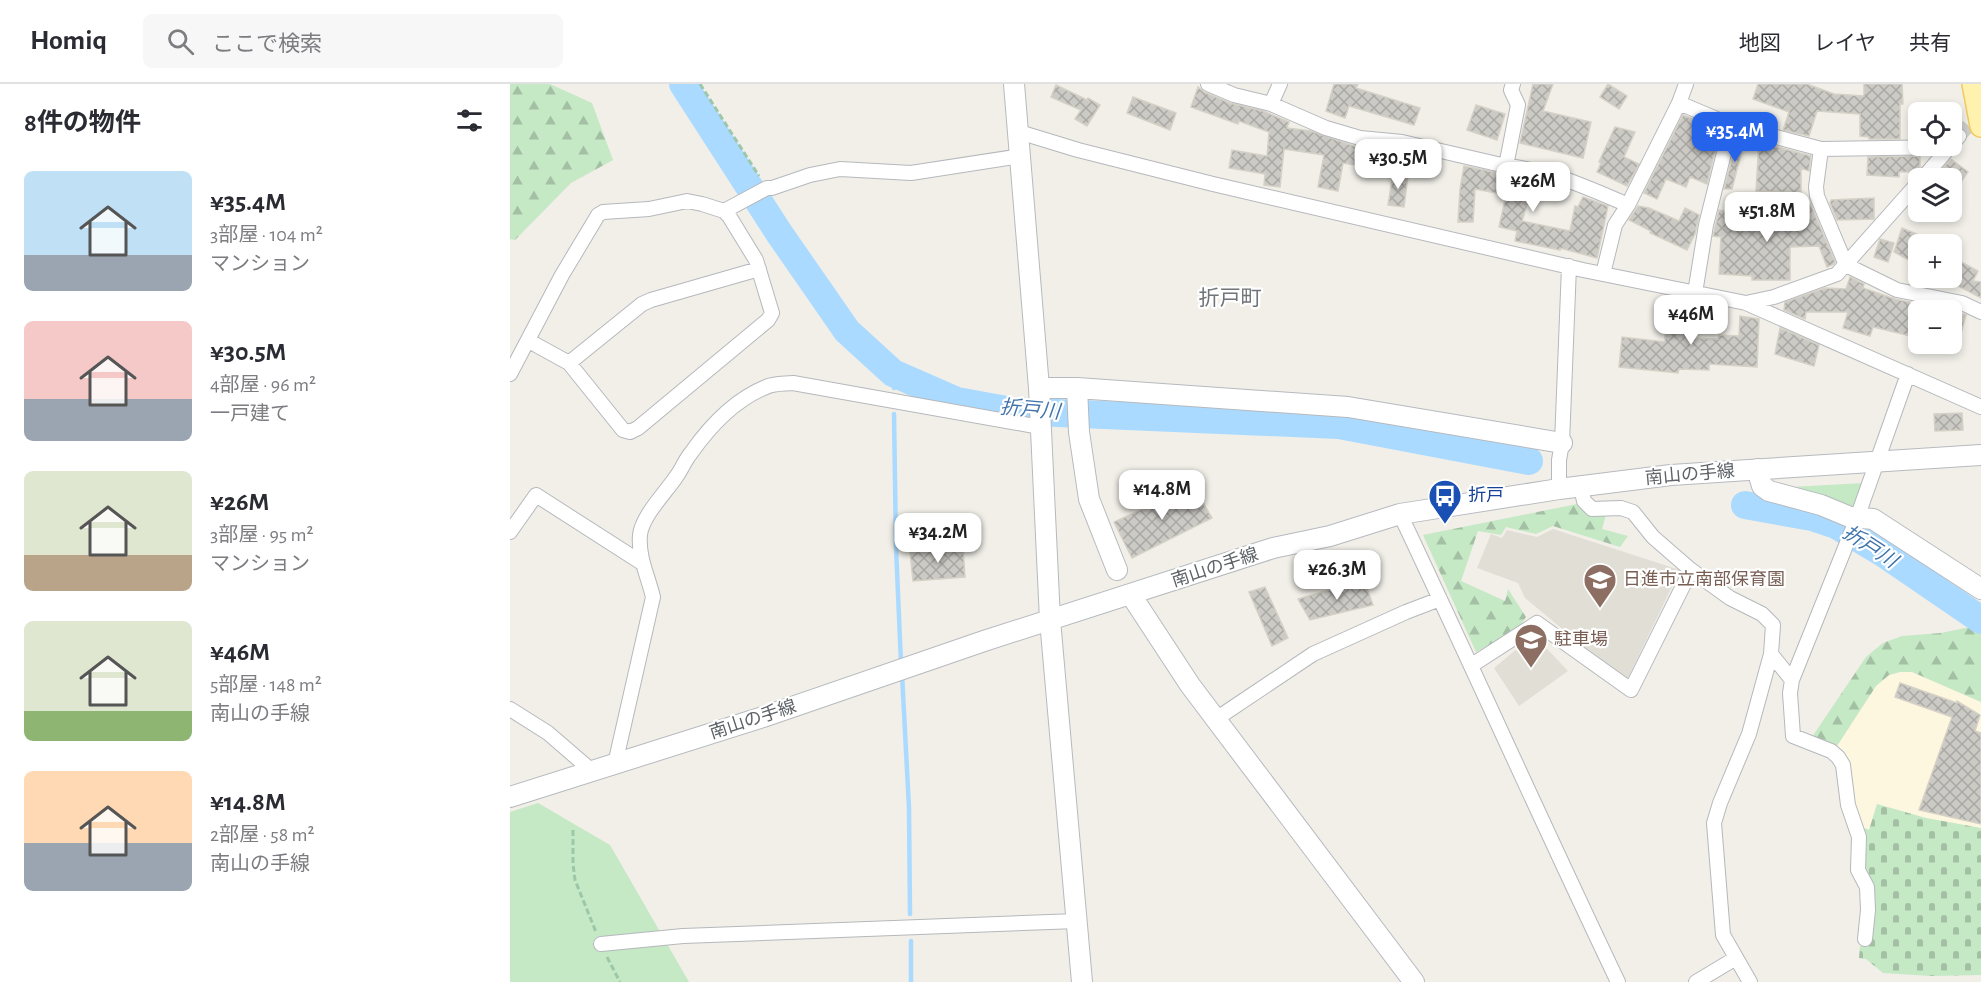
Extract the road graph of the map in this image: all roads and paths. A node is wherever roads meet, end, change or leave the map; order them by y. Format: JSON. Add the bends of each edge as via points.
{"nodes":[{"id":1,"x":700,"y":84,"type":"edge"},
{"id":2,"x":1014,"y":84,"type":"edge"},
{"id":3,"x":1208,"y":84,"type":"edge"},
{"id":4,"x":1280,"y":84,"type":"edge"},
{"id":5,"x":1513,"y":84,"type":"edge"},
{"id":6,"x":1686,"y":84,"type":"edge"},
{"id":7,"x":1973,"y":84,"type":"edge"},
{"id":8,"x":1679,"y":103,"type":"junction"},
{"id":9,"x":1271,"y":105,"type":"junction"},
{"id":10,"x":1731,"y":125,"type":"junction"},
{"id":11,"x":1981,"y":126,"type":"edge"},
{"id":12,"x":1019,"y":132,"type":"junction"},
{"id":13,"x":1821,"y":149,"type":"junction"},
{"id":14,"x":1021,"y":156,"type":"junction"},
{"id":15,"x":1506,"y":166,"type":"junction"},
{"id":16,"x":1932,"y":168,"type":"edge"},
{"id":17,"x":767,"y":188,"type":"junction"},
{"id":18,"x":1908,"y":194,"type":"edge"},
{"id":19,"x":1628,"y":206,"type":"junction"},
{"id":20,"x":724,"y":211,"type":"junction"},
{"id":21,"x":1846,"y":265,"type":"junction"},
{"id":22,"x":1569,"y":266,"type":"junction"},
{"id":23,"x":759,"y":269,"type":"junction"},
{"id":24,"x":1603,"y":274,"type":"junction"},
{"id":25,"x":1695,"y":293,"type":"junction"},
{"id":26,"x":1746,"y":303,"type":"junction"},
{"id":27,"x":1981,"y":312,"type":"edge"},
{"id":28,"x":529,"y":341,"type":"junction"},
{"id":29,"x":569,"y":363,"type":"junction"},
{"id":30,"x":510,"y":374,"type":"edge"},
{"id":31,"x":1908,"y":374,"type":"junction"},
{"id":32,"x":1077,"y":387,"type":"junction"},
{"id":33,"x":1039,"y":389,"type":"junction"},
{"id":34,"x":1981,"y":407,"type":"edge"},
{"id":35,"x":1040,"y":426,"type":"junction"},
{"id":36,"x":1562,"y":443,"type":"junction"},
{"id":37,"x":1981,"y":455,"type":"edge"},
{"id":38,"x":1878,"y":462,"type":"junction"},
{"id":39,"x":1757,"y":469,"type":"junction"},
{"id":40,"x":1581,"y":487,"type":"junction"},
{"id":41,"x":1559,"y":489,"type":"junction"},
{"id":42,"x":1400,"y":514,"type":"junction"},
{"id":43,"x":1856,"y":520,"type":"junction"},
{"id":44,"x":510,"y":532,"type":"edge"},
{"id":45,"x":642,"y":563,"type":"junction"},
{"id":46,"x":1117,"y":570,"type":"dead end"},
{"id":47,"x":1691,"y":570,"type":"junction"},
{"id":48,"x":1981,"y":589,"type":"edge"},
{"id":49,"x":1131,"y":595,"type":"junction"},
{"id":50,"x":1440,"y":599,"type":"junction"},
{"id":51,"x":1050,"y":620,"type":"junction"},
{"id":52,"x":1771,"y":654,"type":"junction"},
{"id":53,"x":1472,"y":665,"type":"junction"},
{"id":54,"x":1791,"y":680,"type":"junction"},
{"id":55,"x":510,"y":709,"type":"edge"},
{"id":56,"x":1216,"y":719,"type":"junction"},
{"id":57,"x":615,"y":764,"type":"junction"},
{"id":58,"x":592,"y":771,"type":"junction"},
{"id":59,"x":510,"y":797,"type":"edge"},
{"id":60,"x":573,"y":830,"type":"dead end"},
{"id":61,"x":1077,"y":921,"type":"junction"},
{"id":62,"x":1864,"y":939,"type":"dead end"},
{"id":63,"x":601,"y":944,"type":"junction"},
{"id":64,"x":1736,"y":958,"type":"junction"},
{"id":65,"x":620,"y":982,"type":"edge"},
{"id":66,"x":1082,"y":982,"type":"edge"},
{"id":67,"x":1414,"y":982,"type":"edge"},
{"id":68,"x":1618,"y":982,"type":"edge"},
{"id":69,"x":1696,"y":982,"type":"edge"},
{"id":70,"x":1750,"y":982,"type":"edge"}],
"edges":[{"from":1,"to":17,"type":"path"},
{"from":2,"to":12,"type":"street"},
{"from":3,"to":9,"type":"street"},
{"from":4,"to":9,"type":"street"},
{"from":5,"to":15,"type":"street","via":[[1511,90],[1518,105]]},
{"from":6,"to":8,"type":"street"},
{"from":7,"to":11,"type":"main road"},
{"from":8,"to":10,"type":"street"},
{"from":8,"to":19,"type":"street"},
{"from":9,"to":15,"type":"street","via":[[1360,138],[1402,142]]},
{"from":10,"to":13,"type":"street"},
{"from":10,"to":25,"type":"street","via":[[1706,225]]},
{"from":12,"to":14,"type":"street"},
{"from":12,"to":22,"type":"street","via":[[1213,184]]},
{"from":13,"to":16,"type":"street","via":[[1955,142]]},
{"from":13,"to":21,"type":"street","via":[[1817,195]]},
{"from":14,"to":17,"type":"street","via":[[911,174],[840,169]]},
{"from":14,"to":33,"type":"street"},
{"from":15,"to":19,"type":"street","via":[[1567,180]]},
{"from":17,"to":20,"type":"street"},
{"from":18,"to":21,"type":"street"},
{"from":19,"to":24,"type":"street","via":[[1615,225]]},
{"from":20,"to":23,"type":"street"},
{"from":20,"to":28,"type":"street","via":[[687,201],[598,215]]},
{"from":21,"to":26,"type":"street","via":[[1837,274]]},
{"from":21,"to":27,"type":"street","via":[[1897,290],[1962,303]]},
{"from":22,"to":24,"type":"street"},
{"from":22,"to":36,"type":"street"},
{"from":23,"to":29,"type":"street","via":[[642,304]]},
{"from":23,"to":29,"type":"street","via":[[772,313],[768,320],[630,432],[624,430]]},
{"from":24,"to":25,"type":"street"},
{"from":25,"to":26,"type":"street"},
{"from":26,"to":31,"type":"street"},
{"from":28,"to":29,"type":"street"},
{"from":28,"to":30,"type":"street"},
{"from":31,"to":34,"type":"street"},
{"from":31,"to":38,"type":"street"},
{"from":32,"to":33,"type":"street"},
{"from":32,"to":36,"type":"street","via":[[1348,407]]},
{"from":32,"to":46,"type":"street","via":[[1089,499]]},
{"from":33,"to":35,"type":"street"},
{"from":35,"to":45,"type":"street","via":[[793,383],[767,386],[735,404],[690,453],[640,532]]},
{"from":35,"to":51,"type":"street"},
{"from":36,"to":41,"type":"street"},
{"from":37,"to":38,"type":"street","name":"南山の手線"},
{"from":38,"to":39,"type":"street","name":"南山の手線"},
{"from":38,"to":43,"type":"street"},
{"from":39,"to":40,"type":"street","name":"南山の手線"},
{"from":39,"to":43,"type":"street","via":[[1761,486],[1769,491],[1821,505]]},
{"from":40,"to":41,"type":"street","name":"南山の手線"},
{"from":40,"to":47,"type":"street","via":[[1584,501],[1592,509],[1620,508],[1633,512],[1653,537]]},
{"from":41,"to":42,"type":"street","name":"南山の手線"},
{"from":42,"to":49,"type":"street","name":"南山の手線","via":[[1274,548]]},
{"from":42,"to":50,"type":"street"},
{"from":43,"to":48,"type":"street","via":[[1873,519]]},
{"from":43,"to":54,"type":"street"},
{"from":44,"to":45,"type":"street","via":[[536,495]]},
{"from":45,"to":57,"type":"street","via":[[653,597]]},
{"from":47,"to":52,"type":"street","via":[[1762,614],[1773,625]]},
{"from":47,"to":53,"type":"street","via":[[1631,690],[1537,623]]},
{"from":49,"to":51,"type":"street","name":"南山の手線"},
{"from":49,"to":56,"type":"street"},
{"from":50,"to":53,"type":"street"},
{"from":50,"to":56,"type":"street","via":[[1313,654]]},
{"from":51,"to":57,"type":"street","name":"南山の手線"},
{"from":51,"to":61,"type":"street"},
{"from":52,"to":54,"type":"street"},
{"from":52,"to":64,"type":"street","via":[[1749,734],[1714,823],[1723,935]]},
{"from":53,"to":68,"type":"street"},
{"from":54,"to":62,"type":"street","via":[[1793,736],[1831,751],[1843,765],[1848,805],[1859,837],[1858,870],[1867,887]]},
{"from":55,"to":58,"type":"street","via":[[548,733]]},
{"from":56,"to":67,"type":"street"},
{"from":57,"to":58,"type":"street","name":"南山の手線"},
{"from":58,"to":59,"type":"street","name":"南山の手線"},
{"from":60,"to":63,"type":"path","via":[[575,880]]},
{"from":61,"to":63,"type":"street","via":[[683,936]]},
{"from":61,"to":66,"type":"street"},
{"from":63,"to":65,"type":"path"},
{"from":64,"to":69,"type":"street"},
{"from":64,"to":70,"type":"street"}]}
